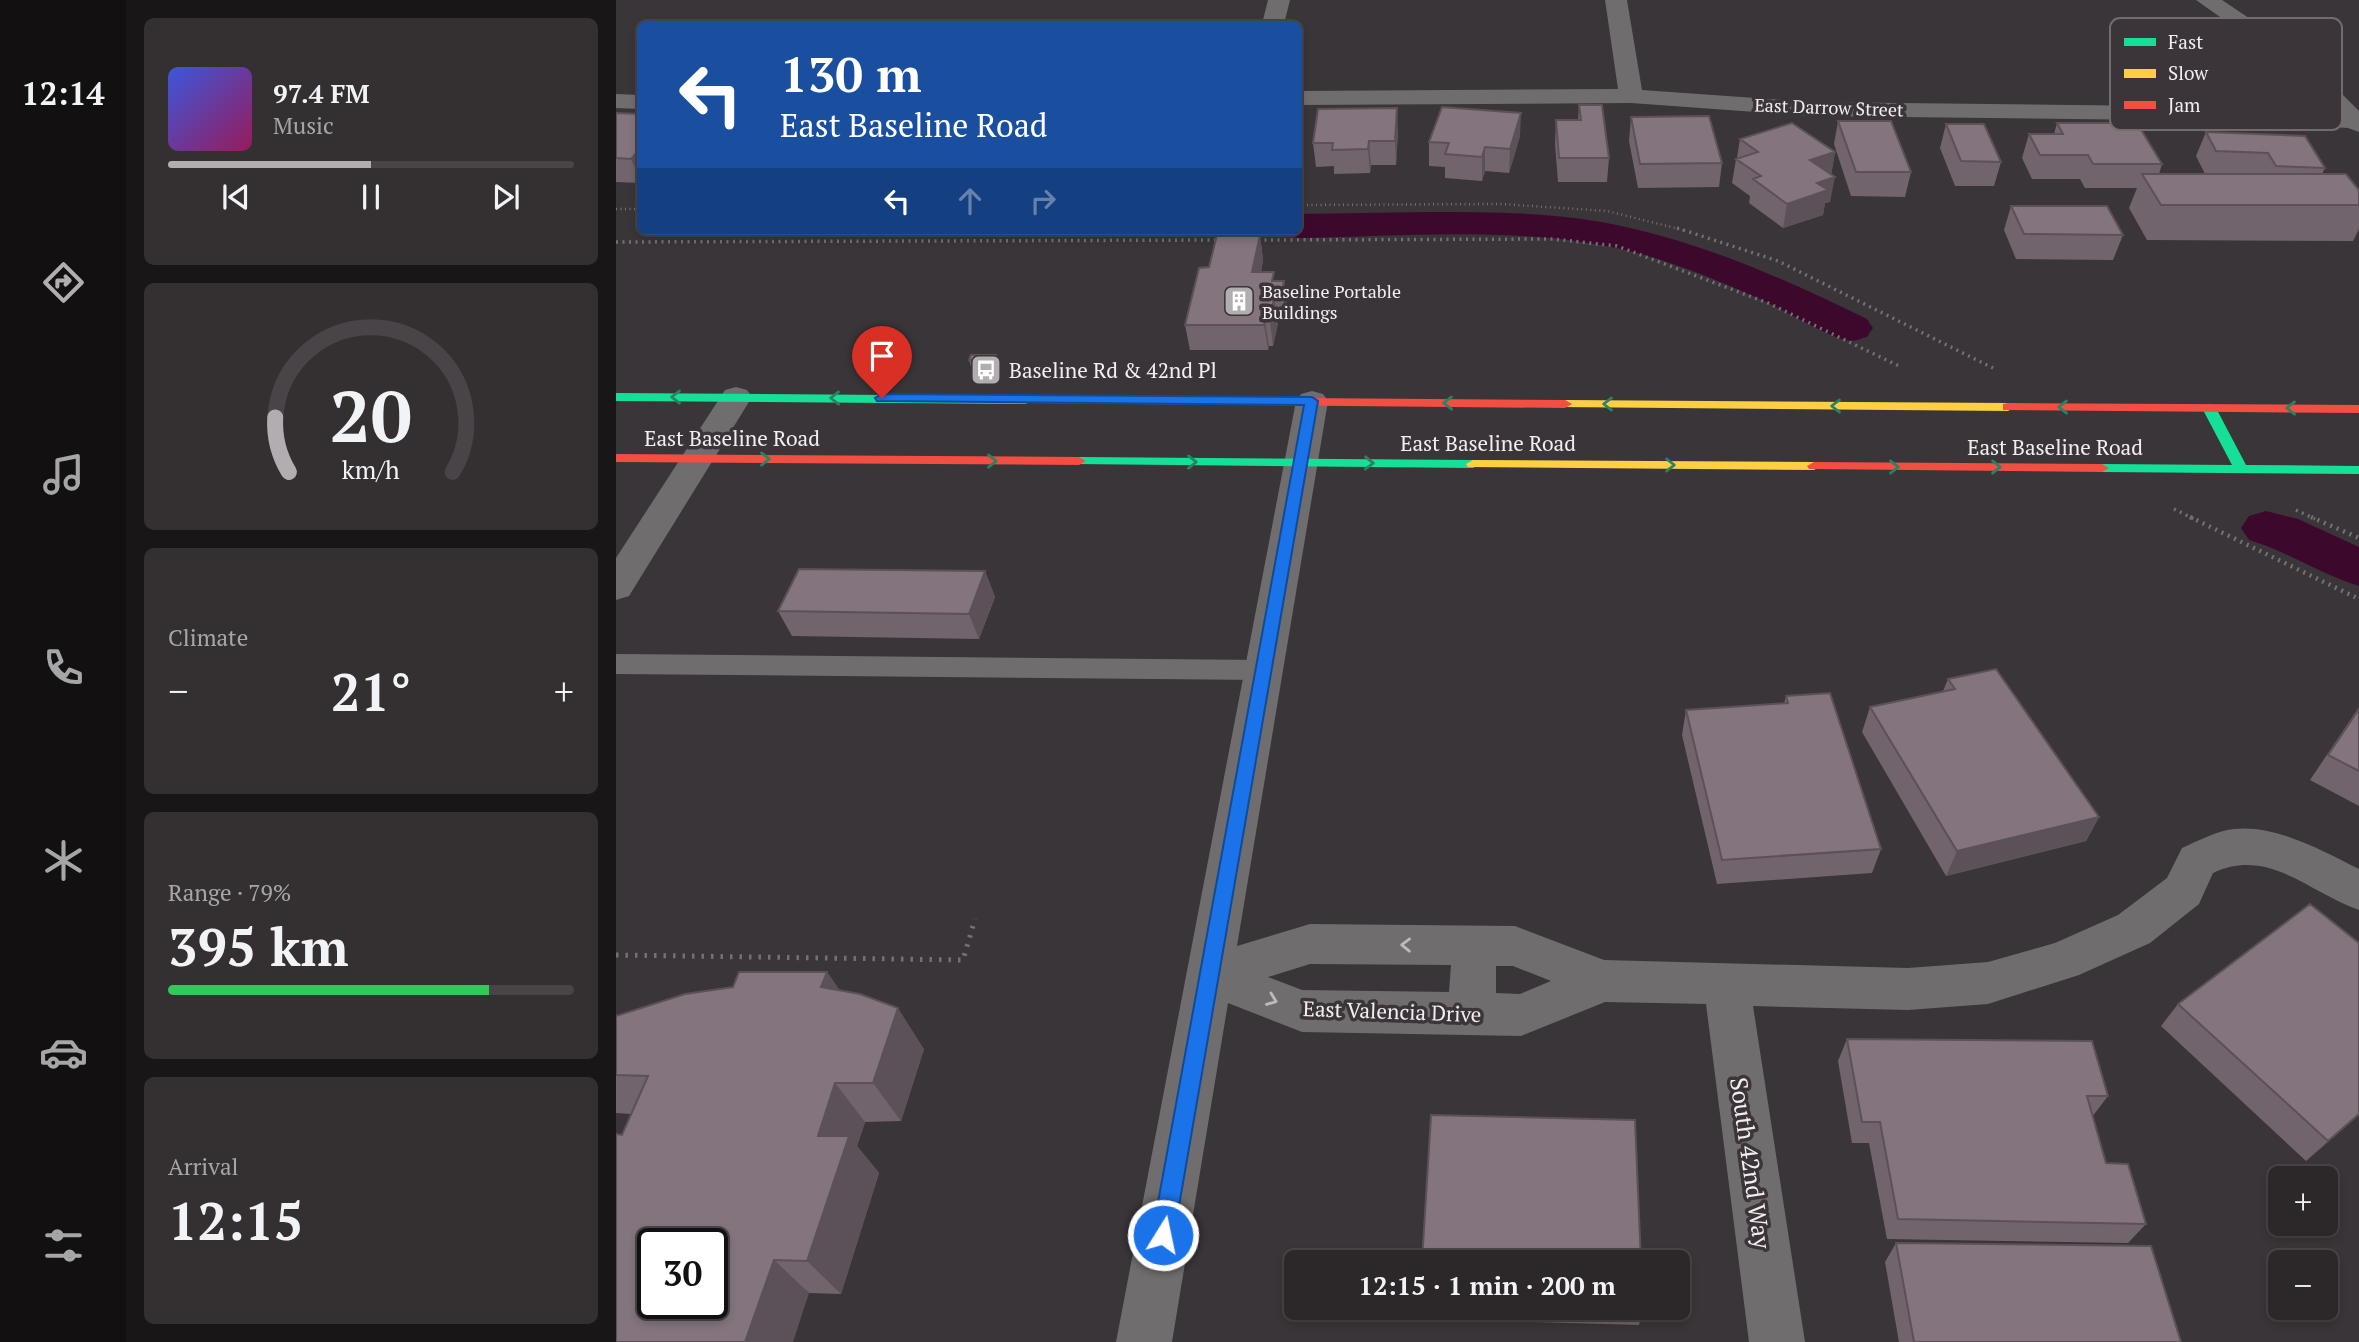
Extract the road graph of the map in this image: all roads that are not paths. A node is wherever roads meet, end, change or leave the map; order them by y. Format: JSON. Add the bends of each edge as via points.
{"nodes":[{"id":1,"x":1279,"y":0,"type":"edge"},
{"id":2,"x":1616,"y":0,"type":"edge"},
{"id":3,"x":2207,"y":0,"type":"edge"},
{"id":4,"x":2234,"y":18,"type":"edge"},
{"id":5,"x":1274,"y":21,"type":"edge"},
{"id":6,"x":1631,"y":96,"type":"junction"},
{"id":7,"x":1302,"y":98,"type":"edge"},
{"id":8,"x":616,"y":101,"type":"edge"},
{"id":9,"x":637,"y":103,"type":"edge"},
{"id":10,"x":2342,"y":106,"type":"edge"},
{"id":11,"x":2110,"y":112,"type":"edge"},
{"id":12,"x":2358,"y":122,"type":"edge"},
{"id":13,"x":616,"y":397,"type":"edge"},
{"id":14,"x":736,"y":397,"type":"junction"},
{"id":15,"x":1312,"y":401,"type":"junction"},
{"id":16,"x":2209,"y":408,"type":"junction"},
{"id":17,"x":2359,"y":409,"type":"edge"},
{"id":18,"x":616,"y":458,"type":"edge"},
{"id":19,"x":697,"y":459,"type":"junction"},
{"id":20,"x":1301,"y":462,"type":"junction"},
{"id":21,"x":2242,"y":470,"type":"junction"},
{"id":22,"x":2359,"y":470,"type":"edge"},
{"id":23,"x":616,"y":587,"type":"edge"},
{"id":24,"x":616,"y":664,"type":"edge"},
{"id":25,"x":1264,"y":670,"type":"junction"},
{"id":26,"x":2359,"y":891,"type":"edge"},
{"id":27,"x":1474,"y":946,"type":"junction"},
{"id":28,"x":1209,"y":975,"type":"junction"},
{"id":29,"x":1603,"y":982,"type":"junction"},
{"id":30,"x":1727,"y":984,"type":"junction"},
{"id":31,"x":1472,"y":1014,"type":"junction"},
{"id":32,"x":1144,"y":1342,"type":"edge"},
{"id":33,"x":1777,"y":1342,"type":"edge"}],
"edges":[{"from":1,"to":5,"type":"street"},
{"from":2,"to":6,"type":"street"},
{"from":3,"to":4,"type":"street"},
{"from":6,"to":7,"type":"street","name":"East Darrow Street"},
{"from":6,"to":11,"type":"street","name":"East Darrow Street","via":[[1811,109]]},
{"from":8,"to":9,"type":"street"},
{"from":10,"to":12,"type":"street"},
{"from":14,"to":13,"type":"main road","name":"East Baseline Road","one_way":true},
{"from":15,"to":14,"type":"main road","name":"East Baseline Road","one_way":true},
{"from":14,"to":19,"type":"street"},
{"from":16,"to":15,"type":"main road","name":"East Baseline Road","one_way":true,"via":[[1910,412]]},
{"from":15,"to":20,"type":"street"},
{"from":17,"to":16,"type":"main road","name":"East Baseline Road","one_way":true},
{"from":16,"to":21,"type":"main road"},
{"from":18,"to":19,"type":"main road","name":"East Baseline Road"},
{"from":19,"to":20,"type":"main road","name":"East Baseline Road","one_way":true},
{"from":19,"to":23,"type":"street"},
{"from":20,"to":21,"type":"main road","name":"East Baseline Road","one_way":true,"via":[[1926,461]]},
{"from":20,"to":25,"type":"street"},
{"from":21,"to":22,"type":"main road","name":"East Baseline Road"},
{"from":24,"to":25,"type":"lane"},
{"from":25,"to":28,"type":"street"},
{"from":26,"to":30,"type":"street","name":"East Valencia Drive","via":[[2327,872],[2271,850],[2234,847],[2197,861],[2183,891],[2134,929],[2063,961],[1988,983],[1908,989]]},
{"from":27,"to":28,"type":"street","name":"East Valencia Drive","one_way":true,"via":[[1310,944]]},
{"from":27,"to":29,"type":"street","name":"East Valencia Drive","via":[[1515,946]]},
{"from":27,"to":31,"type":"street"},
{"from":28,"to":31,"type":"street","name":"East Valencia Drive","one_way":true,"via":[[1302,1011]]},
{"from":28,"to":32,"type":"street"},
{"from":29,"to":30,"type":"street","name":"East Valencia Drive"},
{"from":29,"to":31,"type":"street","name":"East Valencia Drive","via":[[1521,1015]]},
{"from":30,"to":33,"type":"street","name":"South 42nd Way"}]}
